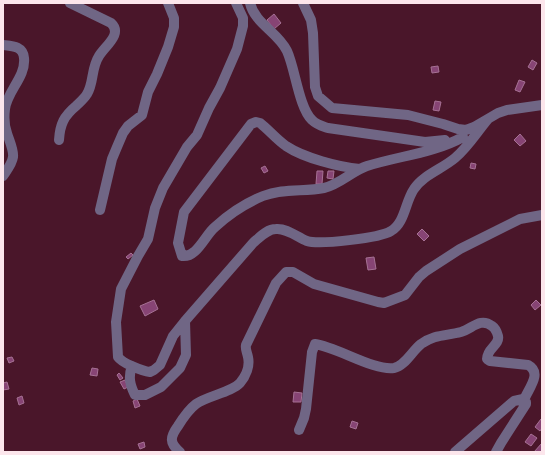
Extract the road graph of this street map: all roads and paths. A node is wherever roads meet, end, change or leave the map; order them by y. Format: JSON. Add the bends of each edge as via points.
{"nodes":[{"id":1,"x":70,"y":3,"type":"edge"},
{"id":2,"x":168,"y":3,"type":"edge"},
{"id":3,"x":236,"y":3,"type":"edge"},
{"id":4,"x":250,"y":3,"type":"edge"},
{"id":5,"x":303,"y":3,"type":"edge"},
{"id":6,"x":3,"y":45,"type":"edge"},
{"id":7,"x":542,"y":105,"type":"edge"},
{"id":8,"x":488,"y":119,"type":"junction"},
{"id":9,"x":479,"y":130,"type":"junction"},
{"id":10,"x":463,"y":137,"type":"junction"},
{"id":11,"x":59,"y":140,"type":"dead end"},
{"id":12,"x":360,"y":169,"type":"junction"},
{"id":13,"x":3,"y":176,"type":"edge"},
{"id":14,"x":100,"y":210,"type":"dead end"},
{"id":15,"x":542,"y":215,"type":"edge"},
{"id":16,"x":185,"y":321,"type":"junction"},
{"id":17,"x":132,"y":366,"type":"junction"},
{"id":18,"x":524,"y":400,"type":"junction"},
{"id":19,"x":299,"y":430,"type":"dead end"},
{"id":20,"x":180,"y":452,"type":"edge"},
{"id":21,"x":455,"y":452,"type":"edge"},
{"id":22,"x":496,"y":452,"type":"edge"}],
"edges":[{"from":1,"to":11,"type":"street","via":[[111,23],[116,31],[97,59],[87,94],[64,119]]},
{"from":2,"to":14,"type":"street","via":[[174,18],[168,47],[148,92],[142,116],[128,126],[117,147]]},
{"from":3,"to":17,"type":"street","via":[[243,18],[237,49],[197,135],[163,188],[155,208],[148,239],[121,289],[116,322],[117,351],[121,361]]},
{"from":4,"to":10,"type":"street","via":[[257,19],[287,51],[305,109],[318,125],[425,142]]},
{"from":5,"to":8,"type":"street","via":[[311,20],[313,33],[315,87],[318,96],[332,108],[408,115],[466,130]]},
{"from":6,"to":13,"type":"street","via":[[17,47],[24,57],[22,71],[5,107],[4,125],[13,156]]},
{"from":7,"to":8,"type":"street","via":[[507,110]]},
{"from":8,"to":9,"type":"street"},
{"from":9,"to":10,"type":"street"},
{"from":9,"to":16,"type":"street","via":[[462,152],[413,189],[401,219],[391,232],[381,236],[317,242],[308,241],[277,228],[266,232],[253,243]]},
{"from":10,"to":12,"type":"street","via":[[444,146]]},
{"from":12,"to":12,"type":"street","via":[[325,188],[277,191],[252,201],[214,228],[195,251],[182,256],[178,243],[184,212],[251,124],[260,123],[286,146],[300,153],[331,164]]},
{"from":15,"to":20,"type":"street","via":[[520,219],[454,252],[426,271],[405,295],[384,303],[314,284],[296,273],[286,272],[276,283],[246,345],[249,364],[241,383],[191,407],[173,433],[173,446]]},
{"from":16,"to":17,"type":"street","via":[[173,336],[158,368],[150,372]]},
{"from":16,"to":17,"type":"street","via":[[186,354],[180,368],[161,387],[145,395],[135,395],[129,374]]},
{"from":18,"to":19,"type":"street","via":[[534,380],[535,371],[528,365],[487,359],[498,338],[496,331],[488,323],[483,322],[465,331],[440,335],[428,340],[394,368],[376,366],[315,344],[304,418]]},
{"from":18,"to":21,"type":"street","via":[[514,401]]},
{"from":18,"to":22,"type":"street","via":[[526,404]]}]}
